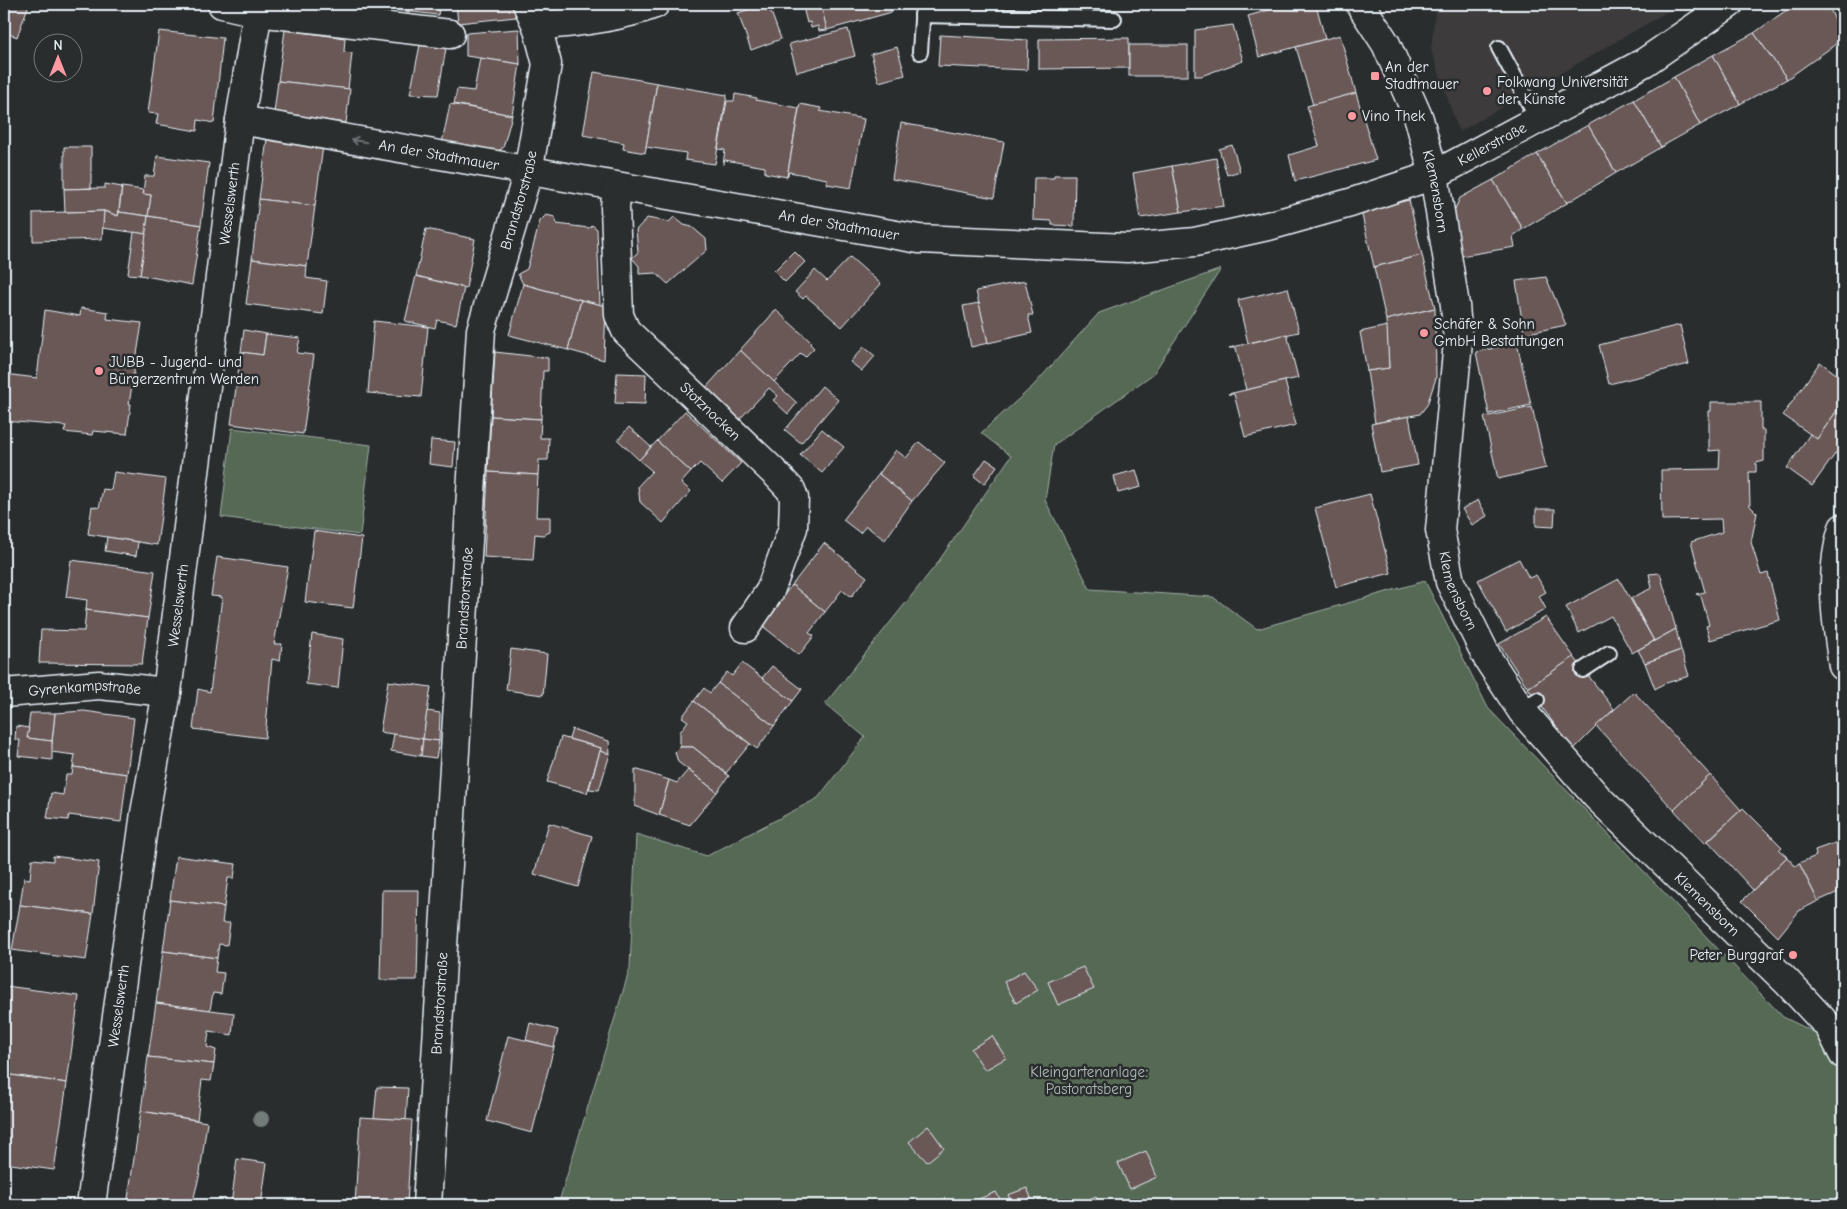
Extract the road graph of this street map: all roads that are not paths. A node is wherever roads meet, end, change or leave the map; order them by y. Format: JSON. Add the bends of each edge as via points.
{"nodes":[{"id":1,"x":222,"y":4,"type":"edge"},
{"id":2,"x":655,"y":4,"type":"edge"},
{"id":3,"x":1360,"y":4,"type":"edge"},
{"id":4,"x":1729,"y":4,"type":"edge"},
{"id":5,"x":258,"y":8,"type":"edge"},
{"id":6,"x":923,"y":9,"type":"edge"},
{"id":7,"x":532,"y":15,"type":"edge"},
{"id":8,"x":1114,"y":19,"type":"dead end"},
{"id":9,"x":450,"y":34,"type":"dead end"},
{"id":10,"x":1499,"y":48,"type":"dead end"},
{"id":11,"x":920,"y":52,"type":"dead end"},
{"id":12,"x":240,"y":120,"type":"junction"},
{"id":13,"x":1538,"y":120,"type":"junction"},
{"id":14,"x":528,"y":172,"type":"junction"},
{"id":15,"x":1434,"y":175,"type":"junction"},
{"id":16,"x":617,"y":187,"type":"junction"},
{"id":17,"x":1843,"y":528,"type":"edge"},
{"id":18,"x":745,"y":628,"type":"dead end"},
{"id":19,"x":1609,"y":652,"type":"dead end"},
{"id":20,"x":1843,"y":666,"type":"edge"},
{"id":21,"x":1582,"y":670,"type":"dead end"},
{"id":22,"x":167,"y":692,"type":"junction"},
{"id":23,"x":4,"y":693,"type":"edge"},
{"id":24,"x":1843,"y":1054,"type":"edge"},
{"id":25,"x":91,"y":1205,"type":"edge"},
{"id":26,"x":427,"y":1205,"type":"edge"}],
"edges":[{"from":1,"to":5,"type":"street"},
{"from":2,"to":7,"type":"street","via":[[570,23]]},
{"from":3,"to":15,"type":"street","name":"Klemensborn","via":[[1386,44],[1419,119]]},
{"from":4,"to":13,"type":"street","name":"Kellerstraße","via":[[1645,62]]},
{"from":5,"to":9,"type":"street"},
{"from":5,"to":12,"type":"street","name":"Wesselswerth"},
{"from":6,"to":8,"type":"lane"},
{"from":6,"to":11,"type":"lane"},
{"from":7,"to":14,"type":"street","name":"Brandstorstraße","via":[[547,64]]},
{"from":10,"to":13,"type":"lane"},
{"from":14,"to":12,"type":"street","name":"An der Stadtmauer","one_way":true},
{"from":12,"to":22,"type":"street","name":"Wesselswerth"},
{"from":13,"to":15,"type":"street","name":"Kellerstraße"},
{"from":14,"to":16,"type":"street","name":"An der Stadtmauer"},
{"from":14,"to":26,"type":"street","name":"Brandstorstraße","via":[[481,330]]},
{"from":15,"to":16,"type":"street","name":"An der Stadtmauer","via":[[1272,225],[1195,242],[1128,248],[919,239]]},
{"from":15,"to":24,"type":"street","name":"Klemensborn","via":[[1458,342],[1440,530],[1450,582],[1488,660],[1529,706],[1597,797],[1787,982],[1830,1028]]},
{"from":16,"to":18,"type":"street","name":"Stotznocken","via":[[618,315],[626,331],[776,474],[794,498],[793,528],[770,591]]},
{"from":17,"to":20,"type":"street","via":[[1835,592]]},
{"from":19,"to":21,"type":"lane"},
{"from":22,"to":23,"type":"street","name":"Gyrenkampstraße","via":[[99,685]]},
{"from":22,"to":25,"type":"street","name":"Wesselswerth","via":[[145,813]]}]}
